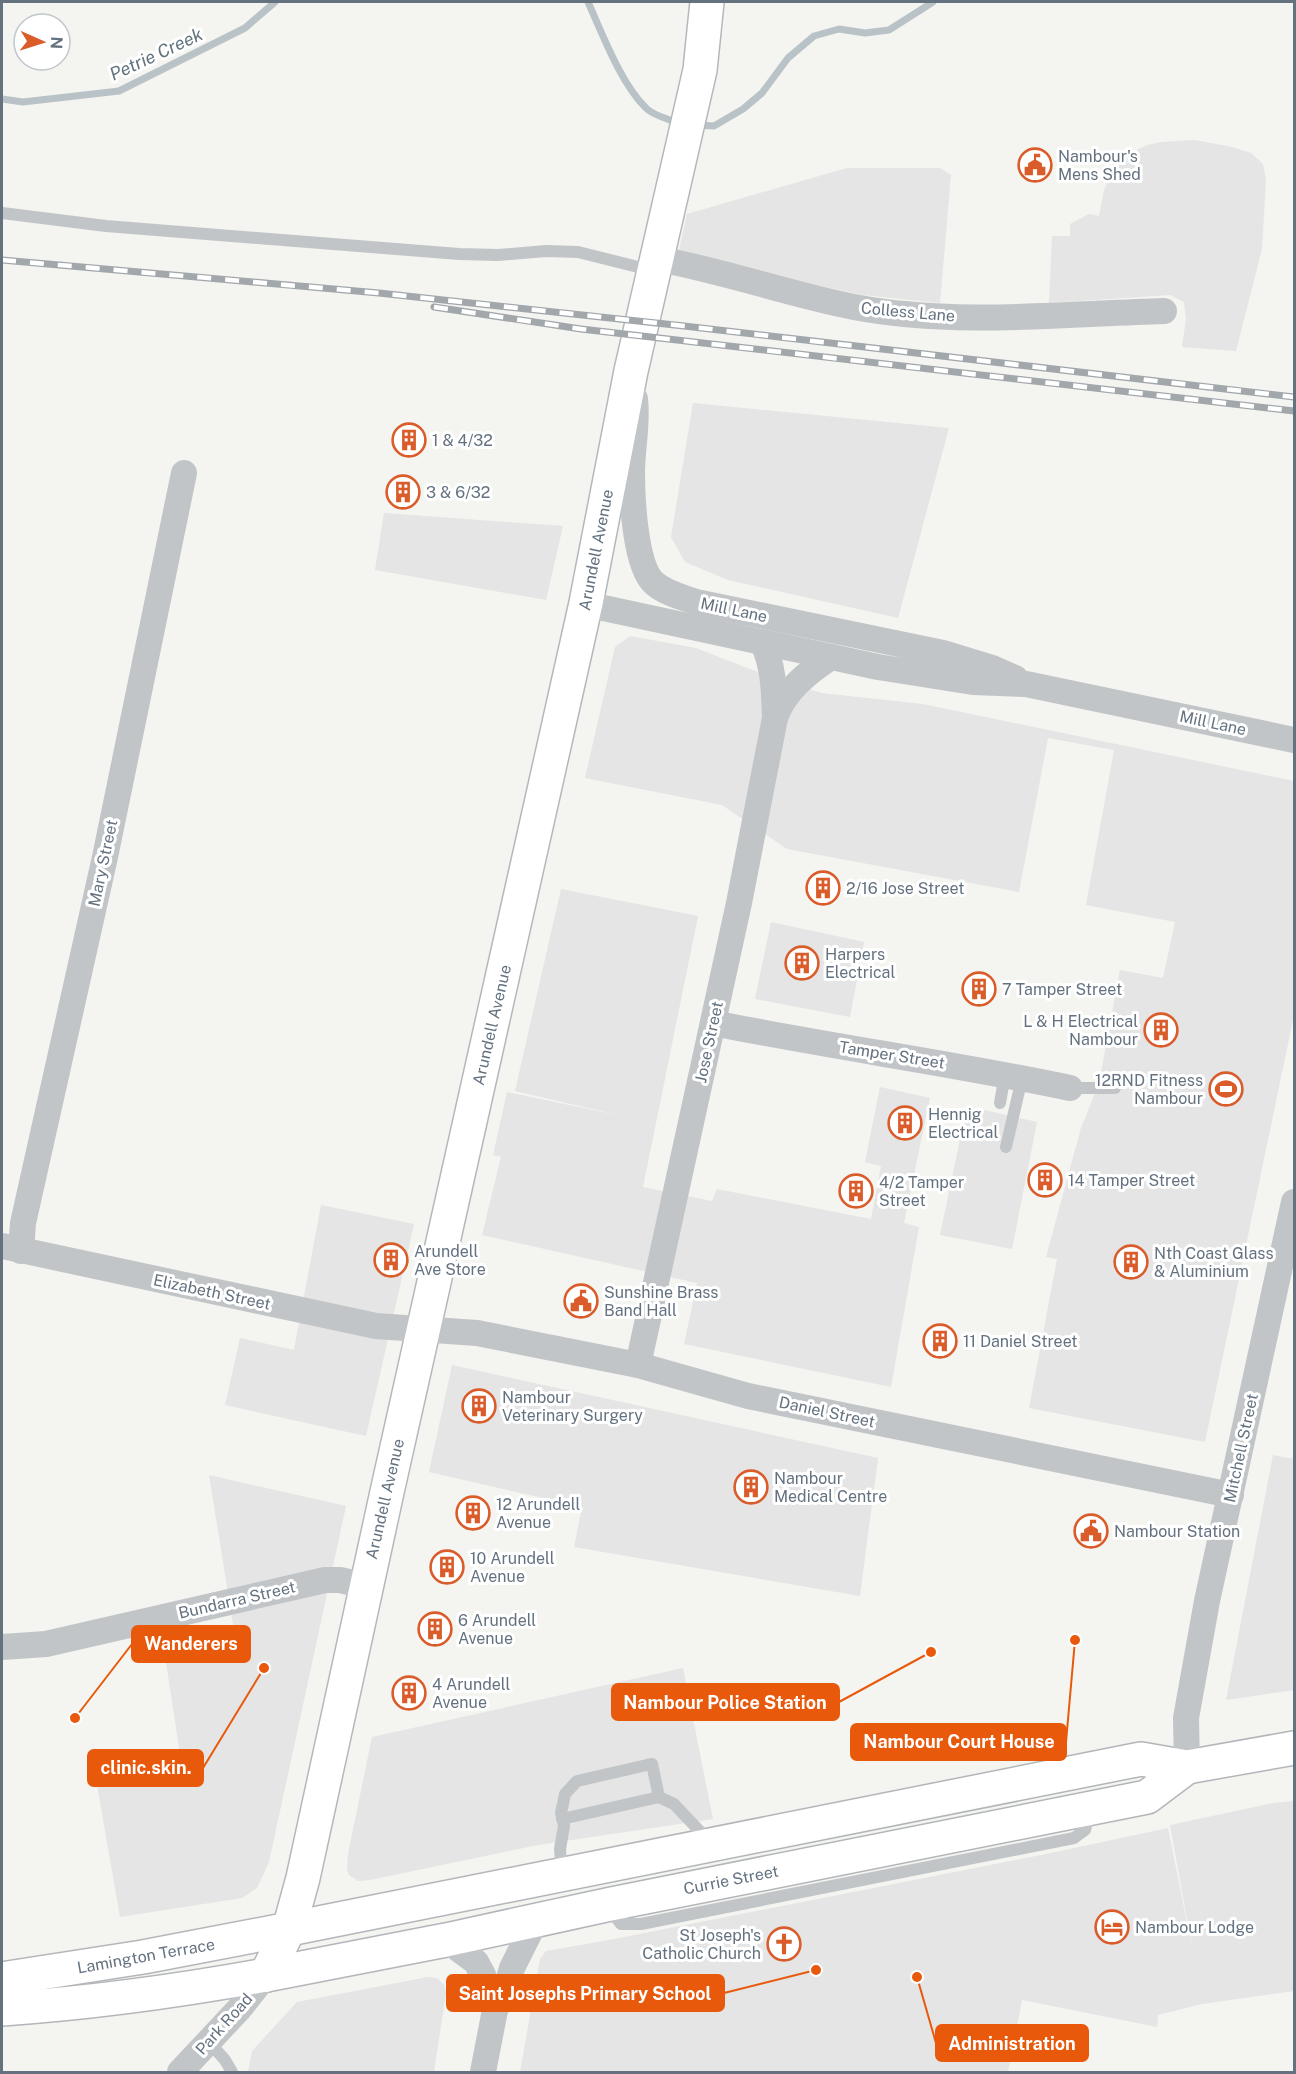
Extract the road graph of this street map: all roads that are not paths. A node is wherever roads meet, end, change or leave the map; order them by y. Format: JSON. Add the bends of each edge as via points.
{"nodes":[{"id":1,"x":708,"y":2,"type":"edge"},
{"id":2,"x":724,"y":2,"type":"edge"},
{"id":3,"x":704,"y":54,"type":"junction"},
{"id":4,"x":2,"y":213,"type":"edge"},
{"id":5,"x":657,"y":265,"type":"junction"},
{"id":6,"x":1164,"y":311,"type":"dead end"},
{"id":7,"x":631,"y":371,"type":"junction"},
{"id":8,"x":184,"y":473,"type":"dead end"},
{"id":9,"x":585,"y":604,"type":"junction"},
{"id":10,"x":763,"y":643,"type":"junction"},
{"id":11,"x":831,"y":657,"type":"junction"},
{"id":12,"x":1026,"y":684,"type":"junction"},
{"id":13,"x":775,"y":718,"type":"junction"},
{"id":14,"x":1294,"y":740,"type":"edge"},
{"id":15,"x":713,"y":1023,"type":"junction"},
{"id":16,"x":1014,"y":1076,"type":"junction"},
{"id":17,"x":1070,"y":1088,"type":"joint"},
{"id":18,"x":1115,"y":1088,"type":"dead end"},
{"id":19,"x":1000,"y":1103,"type":"dead end"},
{"id":20,"x":1006,"y":1147,"type":"dead end"},
{"id":21,"x":1294,"y":1202,"type":"edge"},
{"id":22,"x":11,"y":1249,"type":"edge"},
{"id":23,"x":424,"y":1330,"type":"junction"},
{"id":24,"x":638,"y":1365,"type":"junction"},
{"id":25,"x":1231,"y":1495,"type":"junction"},
{"id":26,"x":366,"y":1586,"type":"junction"},
{"id":27,"x":2,"y":1647,"type":"edge"},
{"id":28,"x":1294,"y":1748,"type":"edge"},
{"id":29,"x":1187,"y":1767,"type":"junction"},
{"id":30,"x":659,"y":1797,"type":"junction"},
{"id":31,"x":1090,"y":1810,"type":"junction"},
{"id":32,"x":562,"y":1819,"type":"junction"},
{"id":33,"x":906,"y":1825,"type":"junction"},
{"id":34,"x":711,"y":1844,"type":"junction"},
{"id":35,"x":562,"y":1874,"type":"junction"},
{"id":36,"x":611,"y":1904,"type":"junction"},
{"id":37,"x":536,"y":1920,"type":"junction"},
{"id":38,"x":290,"y":1929,"type":"junction"},
{"id":39,"x":446,"y":1940,"type":"junction"},
{"id":40,"x":266,"y":1975,"type":"junction"},
{"id":41,"x":2,"y":1979,"type":"edge"},
{"id":42,"x":2,"y":2008,"type":"edge"},
{"id":43,"x":495,"y":2010,"type":"junction"},
{"id":44,"x":209,"y":2042,"type":"junction"},
{"id":45,"x":180,"y":2073,"type":"edge"},
{"id":46,"x":232,"y":2073,"type":"edge"},
{"id":47,"x":483,"y":2073,"type":"edge"}],
"edges":[{"from":1,"to":3,"type":"main road","name":"Arundell Avenue"},
{"from":2,"to":3,"type":"main road","name":"Arundell Avenue"},
{"from":3,"to":5,"type":"main road","name":"Arundell Avenue"},
{"from":4,"to":5,"type":"lane","via":[[106,226],[459,254],[578,252]]},
{"from":5,"to":6,"type":"street","name":"Colless Lane","via":[[704,268],[854,307],[914,314],[977,317]]},
{"from":5,"to":7,"type":"main road","name":"Arundell Avenue"},
{"from":7,"to":9,"type":"main road","name":"Arundell Avenue"},
{"from":7,"to":12,"type":"street","name":"Mill Lane","via":[[637,415],[632,472],[634,509],[640,556],[655,584],[696,602],[963,658]]},
{"from":8,"to":22,"type":"street","name":"Mary Street","via":[[105,857],[23,1224]]},
{"from":9,"to":10,"type":"street","name":"Mill Lane"},
{"from":9,"to":23,"type":"main road","name":"Arundell Avenue"},
{"from":10,"to":11,"type":"street","name":"Mill Lane"},
{"from":10,"to":13,"type":"street","name":"Jose Street","via":[[774,679]]},
{"from":11,"to":12,"type":"street","name":"Mill Lane","via":[[973,682]]},
{"from":11,"to":13,"type":"street","name":"Jose Street","via":[[793,688]]},
{"from":12,"to":14,"type":"street","name":"Mill Lane"},
{"from":13,"to":15,"type":"street","name":"Jose Street"},
{"from":15,"to":16,"type":"street","name":"Tamper Street"},
{"from":15,"to":24,"type":"street","name":"Jose Street"},
{"from":16,"to":17,"type":"street","name":"Tamper Street"},
{"from":16,"to":19,"type":"lane"},
{"from":16,"to":20,"type":"lane"},
{"from":17,"to":18,"type":"lane"},
{"from":21,"to":25,"type":"street","name":"Mitchell Street"},
{"from":22,"to":23,"type":"street","name":"Elizabeth Street","via":[[366,1324]]},
{"from":23,"to":24,"type":"street","name":"Daniel Street","via":[[477,1334]]},
{"from":23,"to":26,"type":"main road","name":"Arundell Avenue"},
{"from":24,"to":25,"type":"street","name":"Daniel Street","via":[[760,1398]]},
{"from":25,"to":29,"type":"street","name":"Mitchell Street","via":[[1186,1718]]},
{"from":26,"to":27,"type":"street","name":"Bundarra Street","via":[[325,1580],[46,1644]]},
{"from":26,"to":38,"type":"main road","name":"Arundell Avenue"},
{"from":28,"to":29,"type":"main road","name":"Currie Street"},
{"from":29,"to":31,"type":"main road","name":"Currie Street","via":[[1147,1797]]},
{"from":29,"to":33,"type":"main road","name":"Currie Street","via":[[1141,1759]]},
{"from":30,"to":32,"type":"lane"},
{"from":30,"to":32,"type":"lane","via":[[652,1764],[577,1781],[565,1794]]},
{"from":30,"to":34,"type":"lane","via":[[674,1804]]},
{"from":31,"to":33,"type":"main road","name":"Currie Street"},
{"from":31,"to":36,"type":"lane","via":[[1084,1830],[1077,1837],[840,1885],[641,1924],[621,1924]]},
{"from":32,"to":35,"type":"lane"},
{"from":33,"to":34,"type":"main road","name":"Currie Street"},
{"from":33,"to":36,"type":"main road","name":"Currie Street"},
{"from":34,"to":35,"type":"main road","name":"Currie Street"},
{"from":35,"to":38,"type":"main road","name":"Currie Street"},
{"from":36,"to":37,"type":"main road","name":"Currie Street"},
{"from":37,"to":39,"type":"main road","name":"Currie Street"},
{"from":37,"to":43,"type":"street"},
{"from":38,"to":40,"type":"main road","name":"Arundell Avenue"},
{"from":38,"to":41,"type":"main road","name":"Lamington Terrace","via":[[143,1958]]},
{"from":39,"to":40,"type":"main road","name":"Currie Street"},
{"from":39,"to":43,"type":"street","via":[[476,1962]]},
{"from":40,"to":42,"type":"main road","via":[[65,2005]]},
{"from":40,"to":44,"type":"street","name":"Park Road"},
{"from":43,"to":47,"type":"street"},
{"from":44,"to":45,"type":"street","name":"Park Road"},
{"from":44,"to":46,"type":"lane"}]}
